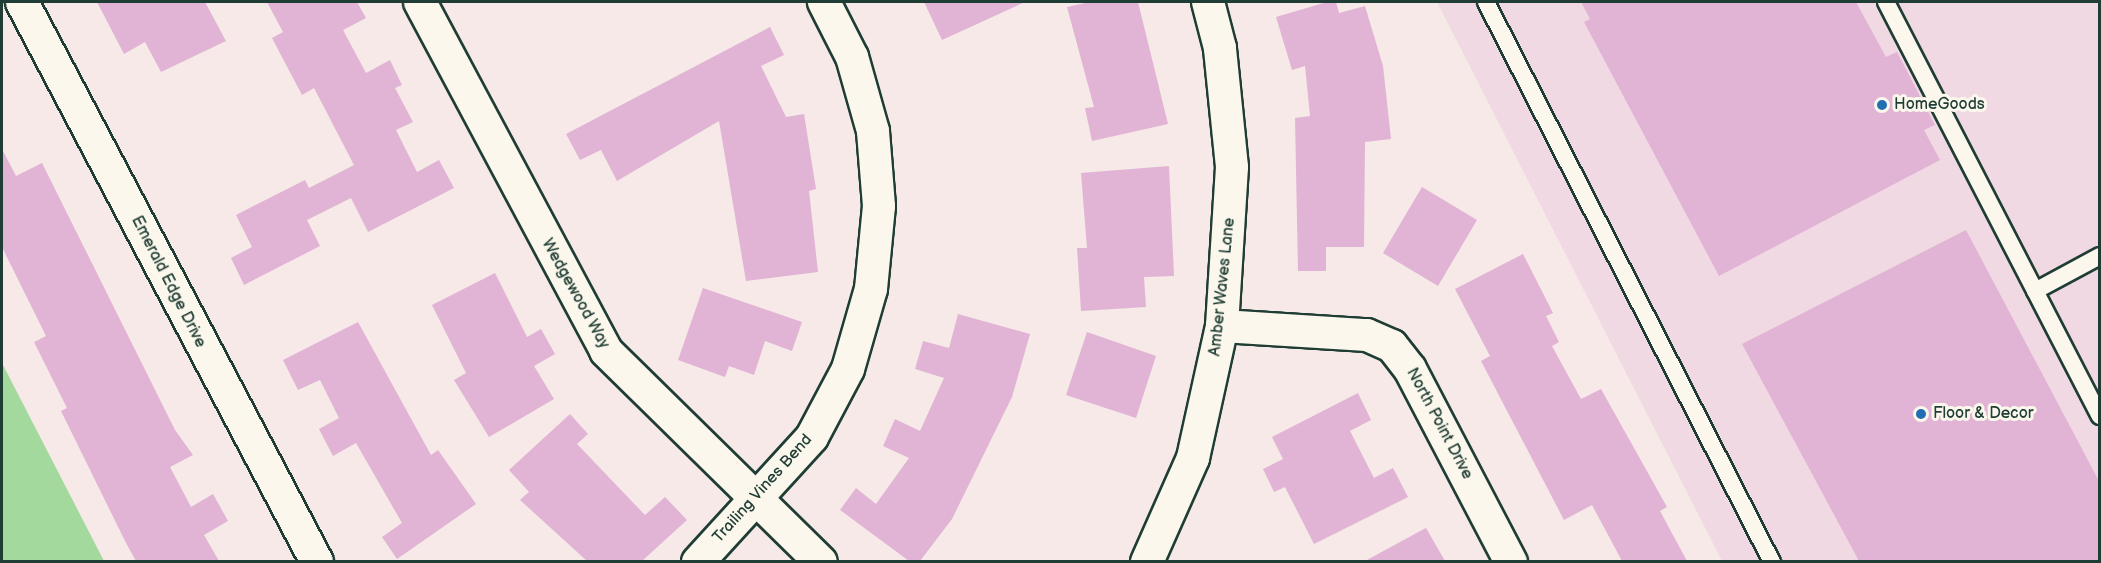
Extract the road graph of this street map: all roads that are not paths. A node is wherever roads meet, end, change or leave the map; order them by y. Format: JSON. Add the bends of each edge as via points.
{"nodes":[{"id":1,"x":22,"y":2,"type":"edge"},
{"id":2,"x":420,"y":2,"type":"edge"},
{"id":3,"x":824,"y":2,"type":"edge"},
{"id":4,"x":1208,"y":2,"type":"edge"},
{"id":5,"x":1486,"y":2,"type":"edge"},
{"id":6,"x":1886,"y":2,"type":"edge"},
{"id":7,"x":2100,"y":256,"type":"edge"},
{"id":8,"x":2035,"y":291,"type":"junction"},
{"id":9,"x":1222,"y":326,"type":"junction"},
{"id":10,"x":2100,"y":416,"type":"edge"},
{"id":11,"x":756,"y":501,"type":"junction"},
{"id":12,"x":317,"y":561,"type":"edge"},
{"id":13,"x":698,"y":561,"type":"edge"},
{"id":14,"x":821,"y":561,"type":"edge"},
{"id":15,"x":1147,"y":561,"type":"edge"},
{"id":16,"x":1511,"y":561,"type":"edge"},
{"id":17,"x":1772,"y":561,"type":"edge"}],
"edges":[{"from":1,"to":12,"type":"street","name":"Emerald Edge Drive"},
{"from":2,"to":11,"type":"street","name":"Wedgewood Way","via":[[600,342],[643,393]]},
{"from":3,"to":11,"type":"street","name":"Trailing Vines Bend","via":[[852,57],[873,131],[876,253],[860,331],[834,398],[812,437]]},
{"from":4,"to":9,"type":"street","name":"Amber Waves Lane","via":[[1220,48],[1232,166]]},
{"from":5,"to":17,"type":"lane"},
{"from":6,"to":8,"type":"lane"},
{"from":7,"to":8,"type":"lane"},
{"from":8,"to":10,"type":"lane"},
{"from":9,"to":15,"type":"street","name":"Amber Waves Lane","via":[[1193,458]]},
{"from":9,"to":16,"type":"street","name":"North Point Drive","via":[[1367,335],[1392,346],[1410,369]]},
{"from":11,"to":13,"type":"street","name":"Trailing Vines Bend"},
{"from":11,"to":14,"type":"street","name":"Wedgewood Way"}]}
